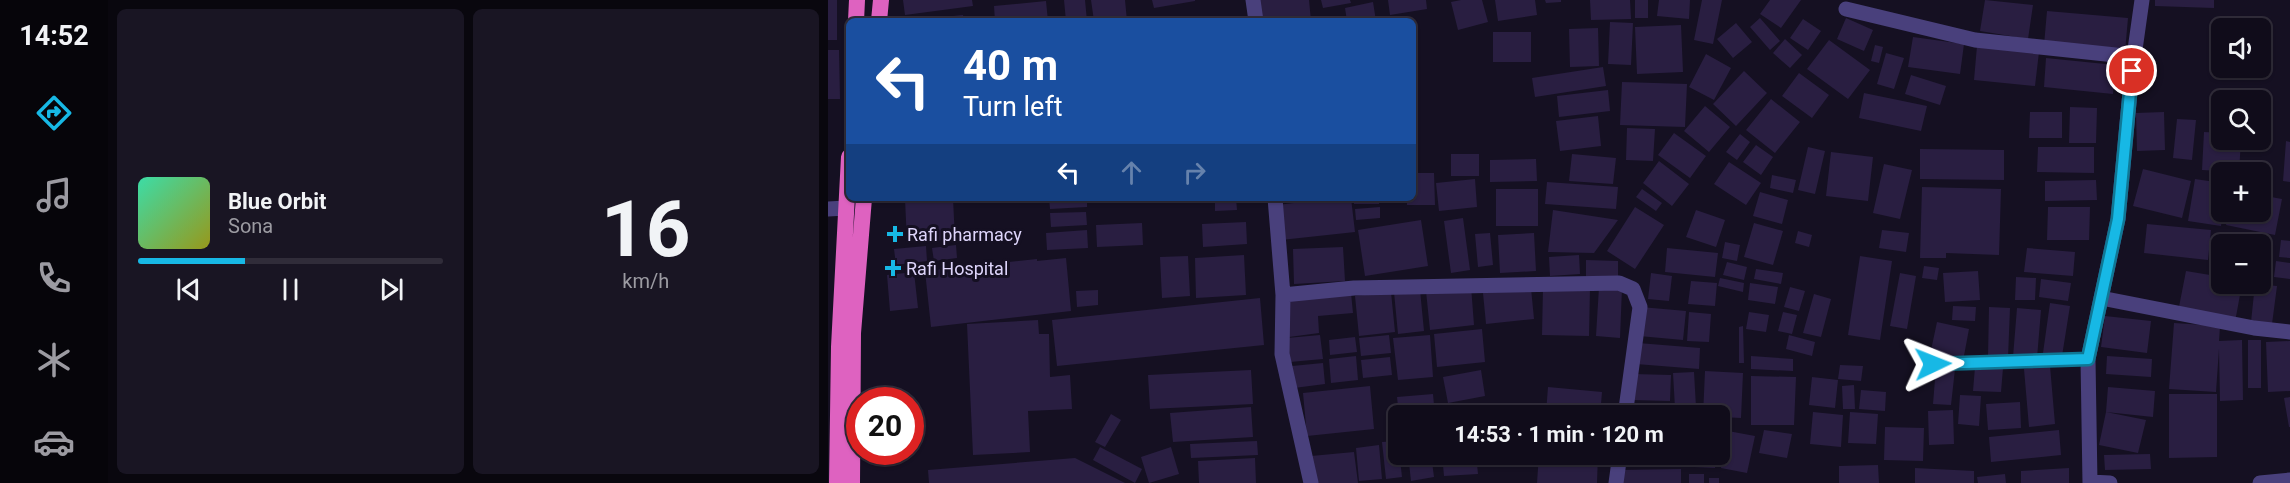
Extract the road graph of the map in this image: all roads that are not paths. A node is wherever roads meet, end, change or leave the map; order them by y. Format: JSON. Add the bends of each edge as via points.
{"nodes":[{"id":1,"x":857,"y":0,"type":"edge"},
{"id":2,"x":881,"y":0,"type":"edge"},
{"id":3,"x":1253,"y":0,"type":"edge"},
{"id":4,"x":2142,"y":0,"type":"edge"},
{"id":5,"x":1846,"y":9,"type":"dead end"},
{"id":6,"x":856,"y":18,"type":"edge"},
{"id":7,"x":879,"y":18,"type":"edge"},
{"id":8,"x":1256,"y":18,"type":"edge"},
{"id":9,"x":2134,"y":57,"type":"junction"},
{"id":10,"x":846,"y":201,"type":"edge"},
{"id":11,"x":863,"y":201,"type":"edge"},
{"id":12,"x":1275,"y":201,"type":"edge"},
{"id":13,"x":846,"y":208,"type":"junction"},
{"id":14,"x":828,"y":209,"type":"edge"},
{"id":15,"x":852,"y":251,"type":"junction"},
{"id":16,"x":1283,"y":296,"type":"junction"},
{"id":17,"x":2101,"y":298,"type":"junction"},
{"id":18,"x":2290,"y":332,"type":"edge"},
{"id":19,"x":2088,"y":359,"type":"junction"},
{"id":20,"x":1933,"y":364,"type":"dead end"},
{"id":21,"x":833,"y":399,"type":"edge"},
{"id":22,"x":1627,"y":405,"type":"edge"},
{"id":23,"x":1618,"y":465,"type":"edge"},
{"id":24,"x":2290,"y":480,"type":"edge"},
{"id":25,"x":2090,"y":482,"type":"edge"},
{"id":26,"x":837,"y":483,"type":"edge"},
{"id":27,"x":852,"y":483,"type":"edge"},
{"id":28,"x":1311,"y":483,"type":"edge"},
{"id":29,"x":1616,"y":483,"type":"edge"},
{"id":30,"x":2110,"y":483,"type":"edge"},
{"id":31,"x":2260,"y":483,"type":"edge"}],
"edges":[{"from":1,"to":6,"type":"highway"},
{"from":2,"to":7,"type":"highway"},
{"from":3,"to":8,"type":"street"},
{"from":4,"to":9,"type":"street"},
{"from":5,"to":9,"type":"street","via":[[1975,40]]},
{"from":9,"to":17,"type":"street","via":[[2118,219]]},
{"from":10,"to":13,"type":"highway"},
{"from":11,"to":15,"type":"highway"},
{"from":12,"to":16,"type":"street"},
{"from":13,"to":14,"type":"street"},
{"from":13,"to":15,"type":"highway"},
{"from":15,"to":21,"type":"highway"},
{"from":15,"to":27,"type":"highway"},
{"from":16,"to":22,"type":"street","via":[[1354,288],[1619,283],[1633,289],[1640,307]]},
{"from":16,"to":28,"type":"street","via":[[1282,354]]},
{"from":17,"to":18,"type":"street"},
{"from":17,"to":19,"type":"street"},
{"from":19,"to":20,"type":"lane"},
{"from":19,"to":25,"type":"street"},
{"from":21,"to":26,"type":"highway"},
{"from":23,"to":29,"type":"street"},
{"from":24,"to":31,"type":"street"},
{"from":25,"to":30,"type":"street"}]}
